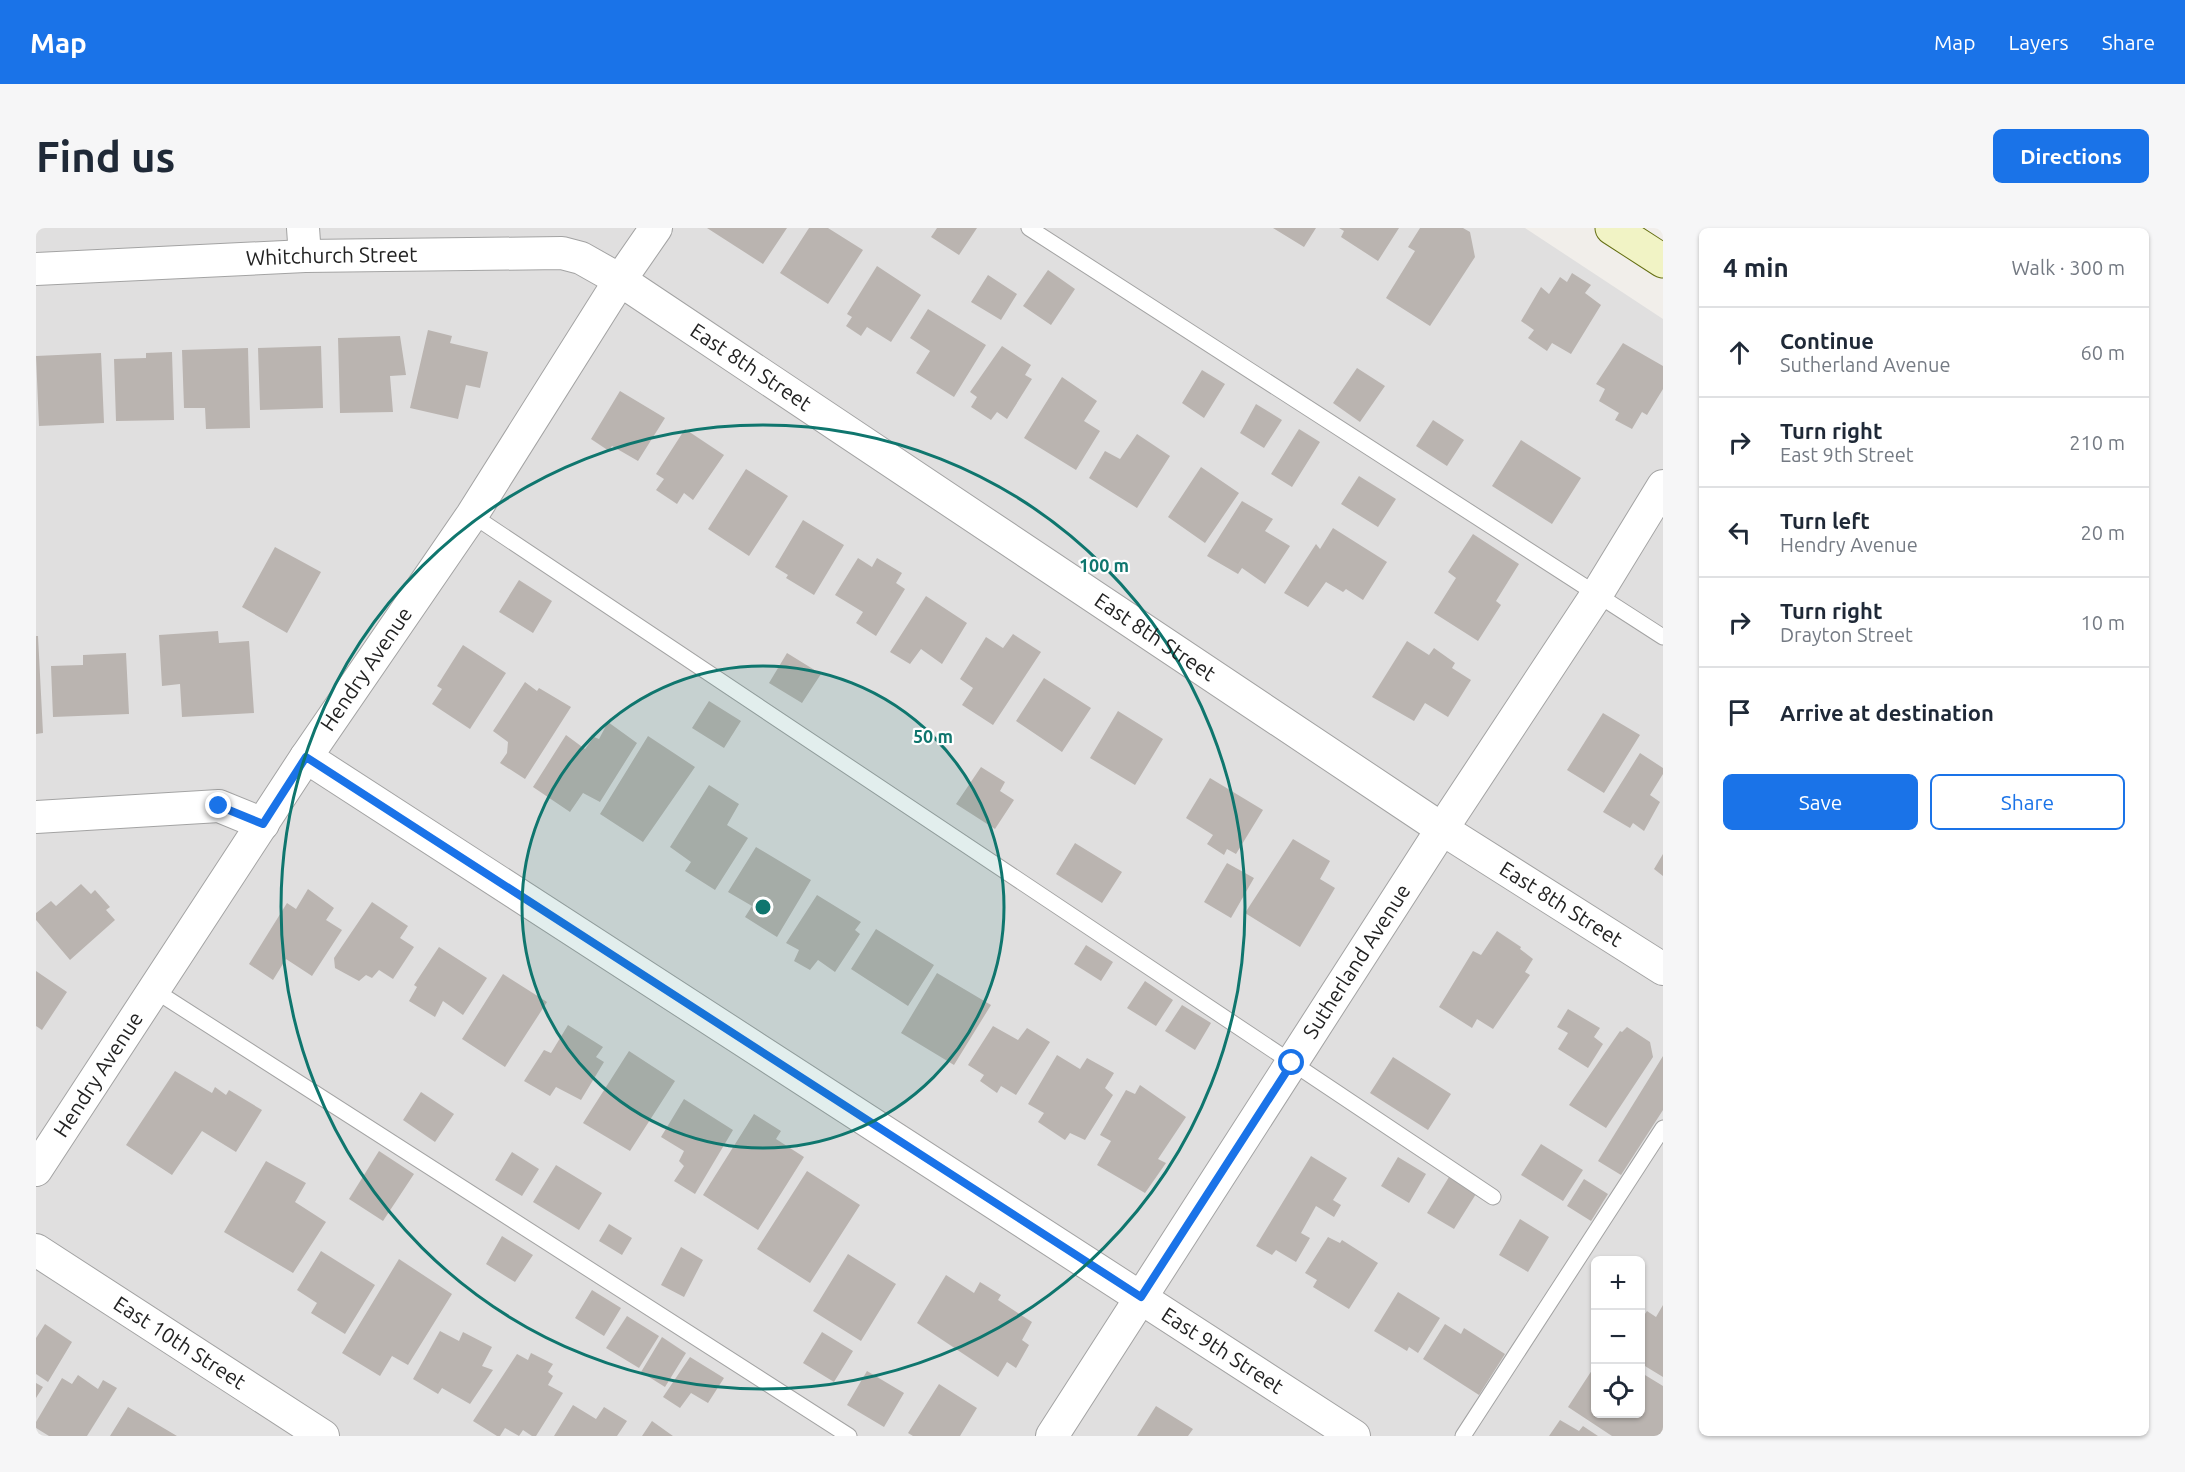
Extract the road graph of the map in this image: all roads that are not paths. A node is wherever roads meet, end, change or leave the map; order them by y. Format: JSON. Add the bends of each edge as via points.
{"nodes":[{"id":1,"x":656,"y":228,"type":"edge"},
{"id":2,"x":1029,"y":228,"type":"edge"},
{"id":3,"x":1627,"y":232,"type":"edge"},
{"id":4,"x":304,"y":242,"type":"edge"},
{"id":5,"x":1663,"y":261,"type":"edge"},
{"id":6,"x":36,"y":269,"type":"edge"},
{"id":7,"x":620,"y":280,"type":"junction"},
{"id":8,"x":1663,"y":486,"type":"edge"},
{"id":9,"x":472,"y":515,"type":"junction"},
{"id":10,"x":1598,"y":594,"type":"junction"},
{"id":11,"x":1663,"y":637,"type":"edge"},
{"id":12,"x":306,"y":757,"type":"junction"},
{"id":13,"x":36,"y":817,"type":"edge"},
{"id":14,"x":263,"y":824,"type":"junction"},
{"id":15,"x":1442,"y":829,"type":"junction"},
{"id":16,"x":1663,"y":969,"type":"edge"},
{"id":17,"x":154,"y":990,"type":"junction"},
{"id":18,"x":1292,"y":1063,"type":"junction"},
{"id":19,"x":1663,"y":1128,"type":"edge"},
{"id":20,"x":36,"y":1170,"type":"edge"},
{"id":21,"x":1493,"y":1197,"type":"dead end"},
{"id":22,"x":36,"y":1250,"type":"edge"},
{"id":23,"x":1141,"y":1297,"type":"junction"},
{"id":24,"x":323,"y":1436,"type":"edge"},
{"id":25,"x":849,"y":1436,"type":"edge"},
{"id":26,"x":1052,"y":1436,"type":"edge"},
{"id":27,"x":1354,"y":1436,"type":"edge"},
{"id":28,"x":1463,"y":1436,"type":"edge"}],
"edges":[{"from":1,"to":7,"type":"street","name":"Hendry Avenue"},
{"from":2,"to":10,"type":"lane"},
{"from":3,"to":5,"type":"main road"},
{"from":4,"to":6,"type":"street","name":"Whitchurch Street"},
{"from":4,"to":7,"type":"street","name":"Whitchurch Street","via":[[562,253],[581,258]]},
{"from":7,"to":9,"type":"street","name":"Hendry Avenue"},
{"from":7,"to":15,"type":"street","name":"East 8th Street"},
{"from":8,"to":10,"type":"street","name":"Sutherland Avenue"},
{"from":9,"to":12,"type":"street","name":"Hendry Avenue"},
{"from":9,"to":18,"type":"lane"},
{"from":10,"to":11,"type":"lane"},
{"from":10,"to":15,"type":"street","name":"Sutherland Avenue"},
{"from":12,"to":14,"type":"street","name":"Hendry Avenue"},
{"from":12,"to":23,"type":"street","name":"East 9th Street"},
{"from":13,"to":14,"type":"street","via":[[219,806]]},
{"from":14,"to":17,"type":"street","name":"Hendry Avenue"},
{"from":15,"to":16,"type":"street","name":"East 8th Street"},
{"from":15,"to":18,"type":"street","name":"Sutherland Avenue"},
{"from":17,"to":20,"type":"street","name":"Hendry Avenue"},
{"from":17,"to":25,"type":"lane"},
{"from":18,"to":21,"type":"lane"},
{"from":18,"to":23,"type":"street","name":"Sutherland Avenue"},
{"from":19,"to":28,"type":"lane"},
{"from":22,"to":24,"type":"street","name":"East 10th Street"},
{"from":23,"to":26,"type":"street","name":"Sutherland Avenue"},
{"from":23,"to":27,"type":"street","name":"East 9th Street"}]}
